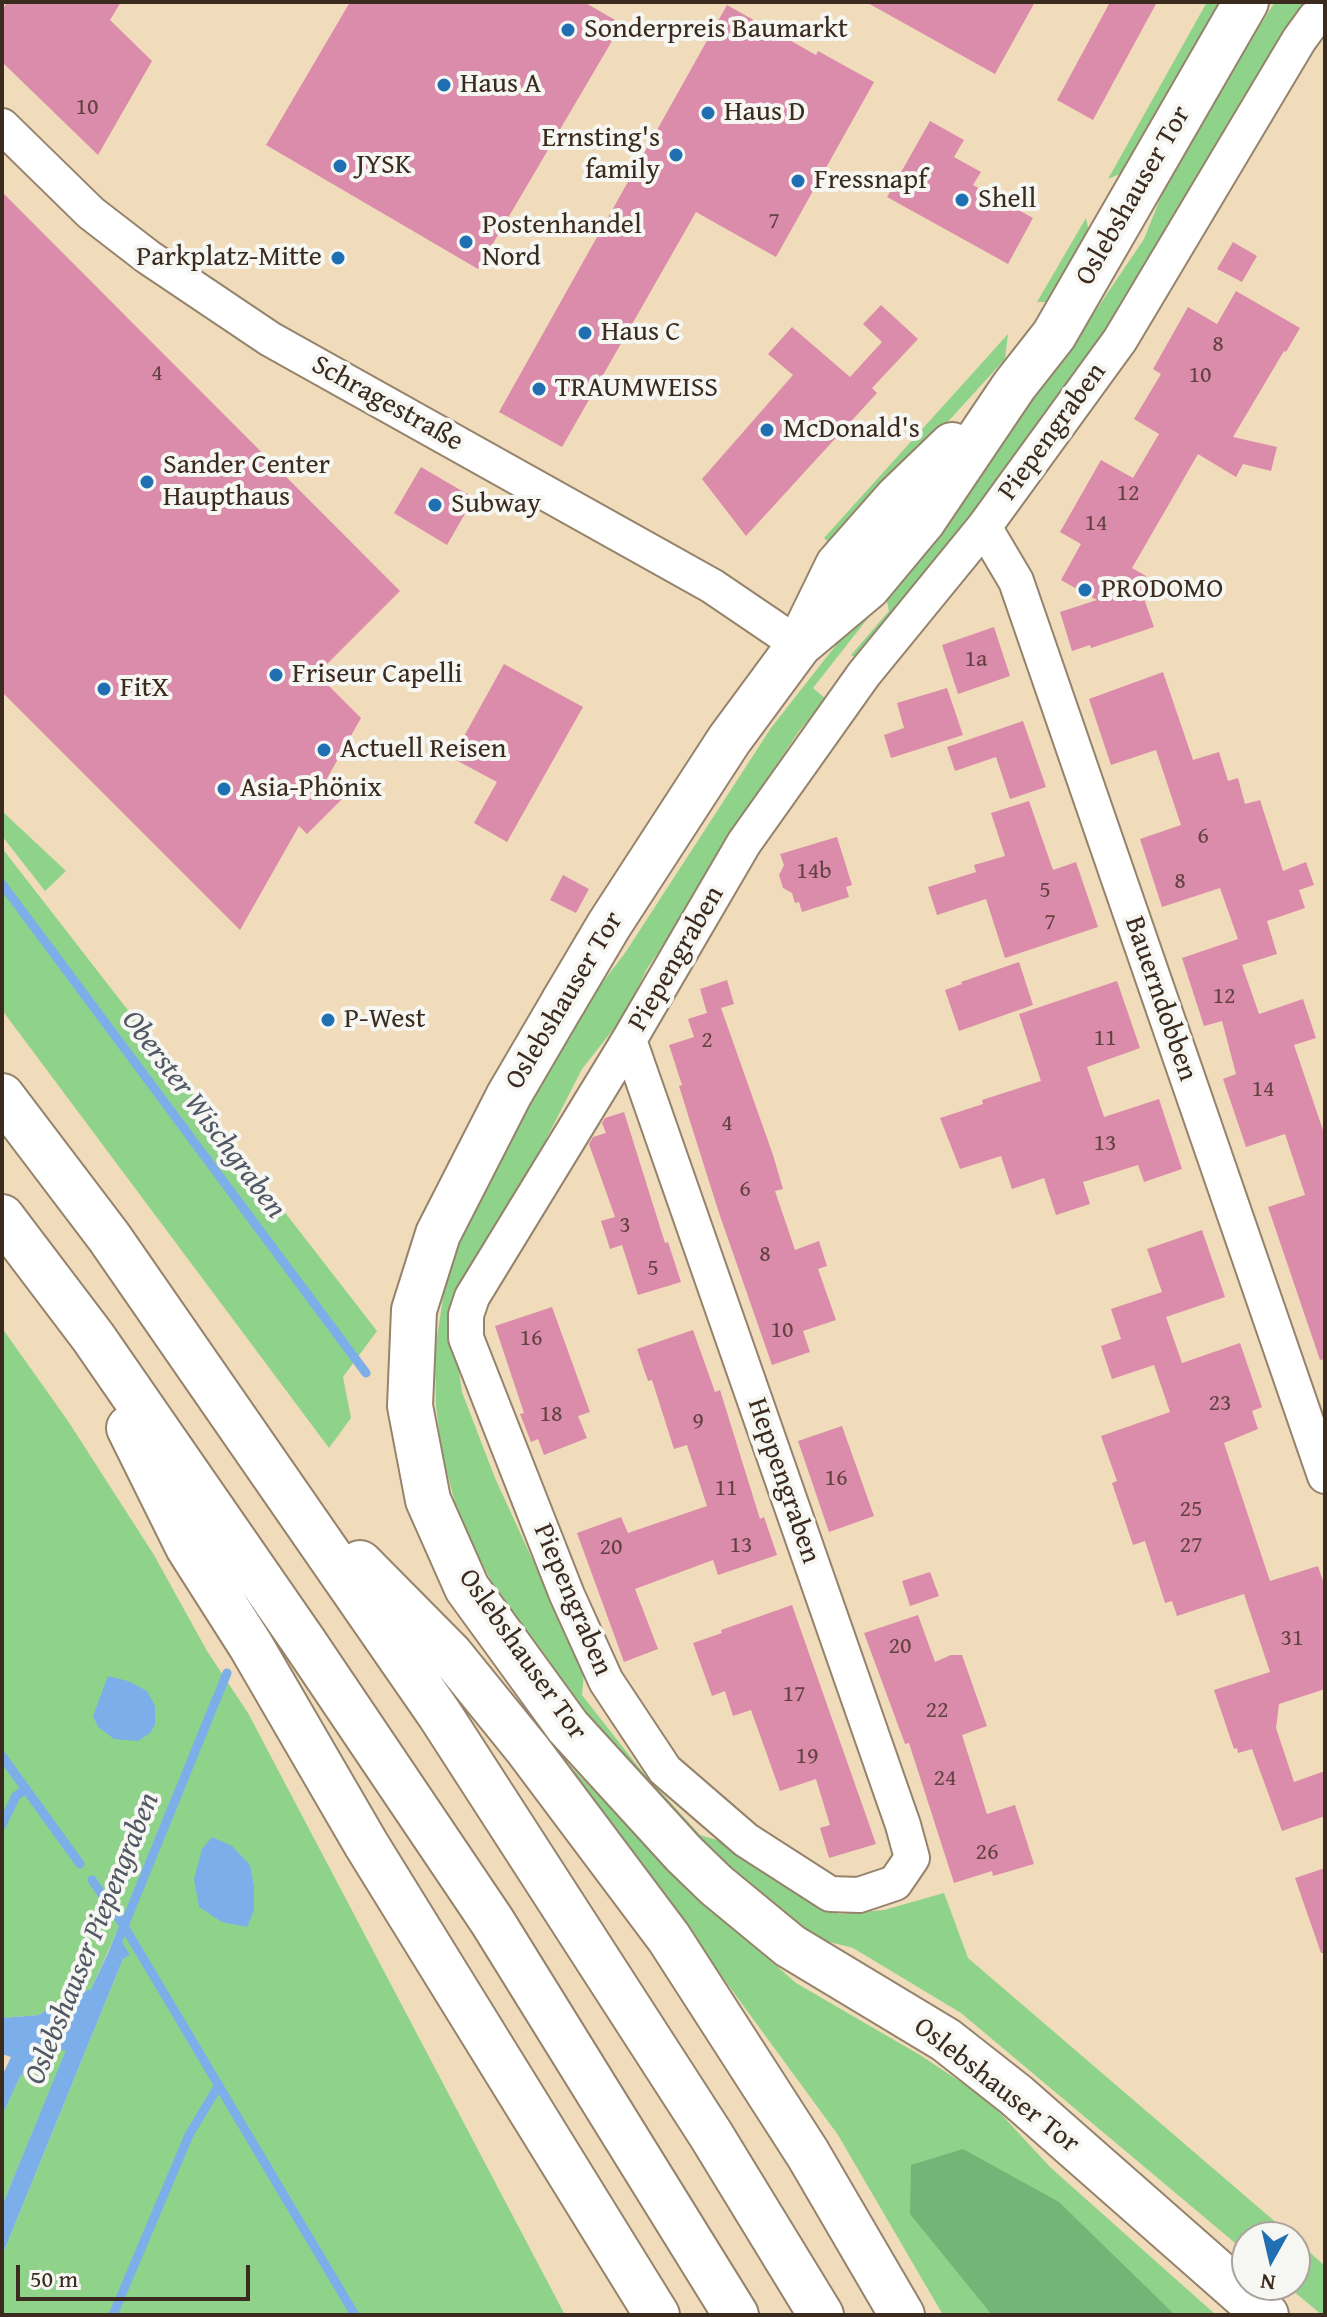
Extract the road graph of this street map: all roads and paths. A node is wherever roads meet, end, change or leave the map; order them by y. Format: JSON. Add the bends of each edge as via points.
{"nodes":[{"id":1,"x":1246,"y":2,"type":"edge"},
{"id":2,"x":1325,"y":11,"type":"edge"},
{"id":3,"x":2,"y":126,"type":"edge"},
{"id":4,"x":984,"y":527,"type":"junction"},
{"id":5,"x":799,"y":645,"type":"junction"},
{"id":6,"x":629,"y":1040,"type":"junction"},
{"id":7,"x":2,"y":1096,"type":"edge"},
{"id":8,"x":2,"y":1217,"type":"edge"},
{"id":9,"x":91,"y":1337,"type":"junction"},
{"id":10,"x":1325,"y":1476,"type":"edge"},
{"id":11,"x":280,"y":1482,"type":"junction"},
{"id":12,"x":859,"y":1895,"type":"joint"},
{"id":13,"x":578,"y":2186,"type":"junction"},
{"id":14,"x":632,"y":2315,"type":"edge"},
{"id":15,"x":657,"y":2315,"type":"edge"},
{"id":16,"x":736,"y":2315,"type":"edge"},
{"id":17,"x":821,"y":2315,"type":"edge"},
{"id":18,"x":902,"y":2315,"type":"edge"},
{"id":19,"x":1266,"y":2315,"type":"edge"}],
"edges":[{"from":1,"to":5,"type":"main road","name":"Oslebshauser Tor","via":[[1054,335],[923,521],[868,587]]},
{"from":2,"to":4,"type":"street","name":"Piepengraben","via":[[1299,40],[1120,340]]},
{"from":3,"to":5,"type":"street","name":"Schragestraße","via":[[91,213],[270,339],[712,586]]},
{"from":4,"to":6,"type":"street","name":"Piepengraben","via":[[864,674],[744,843]]},
{"from":4,"to":10,"type":"street","name":"Bauerndobben","via":[[1016,581]]},
{"from":5,"to":19,"type":"main road","name":"Oslebshauser Tor","via":[[729,740],[609,925],[509,1095],[438,1234],[414,1310],[410,1406],[428,1500],[467,1588],[568,1727],[684,1854],[790,1946],[946,2040],[1016,2095]]},
{"from":6,"to":12,"type":"street","name":"Heppengraben","via":[[912,1858],[895,1883]]},
{"from":6,"to":12,"type":"street","name":"Piepengraben","via":[[472,1297],[466,1338],[606,1681],[665,1770],[758,1848],[830,1894]]},
{"from":7,"to":11,"type":"main road","via":[[109,1237]]},
{"from":8,"to":9,"type":"main road"},
{"from":9,"to":13,"type":"main road","via":[[188,1547]]},
{"from":9,"to":16,"type":"main road","via":[[492,1921]]},
{"from":11,"to":17,"type":"main road","via":[[440,1715]]},
{"from":11,"to":18,"type":"main road","via":[[451,1655],[594,1837],[677,1950],[808,2154]]},
{"from":13,"to":14,"type":"main road","via":[[586,2216]]},
{"from":13,"to":15,"type":"main road"}]}
